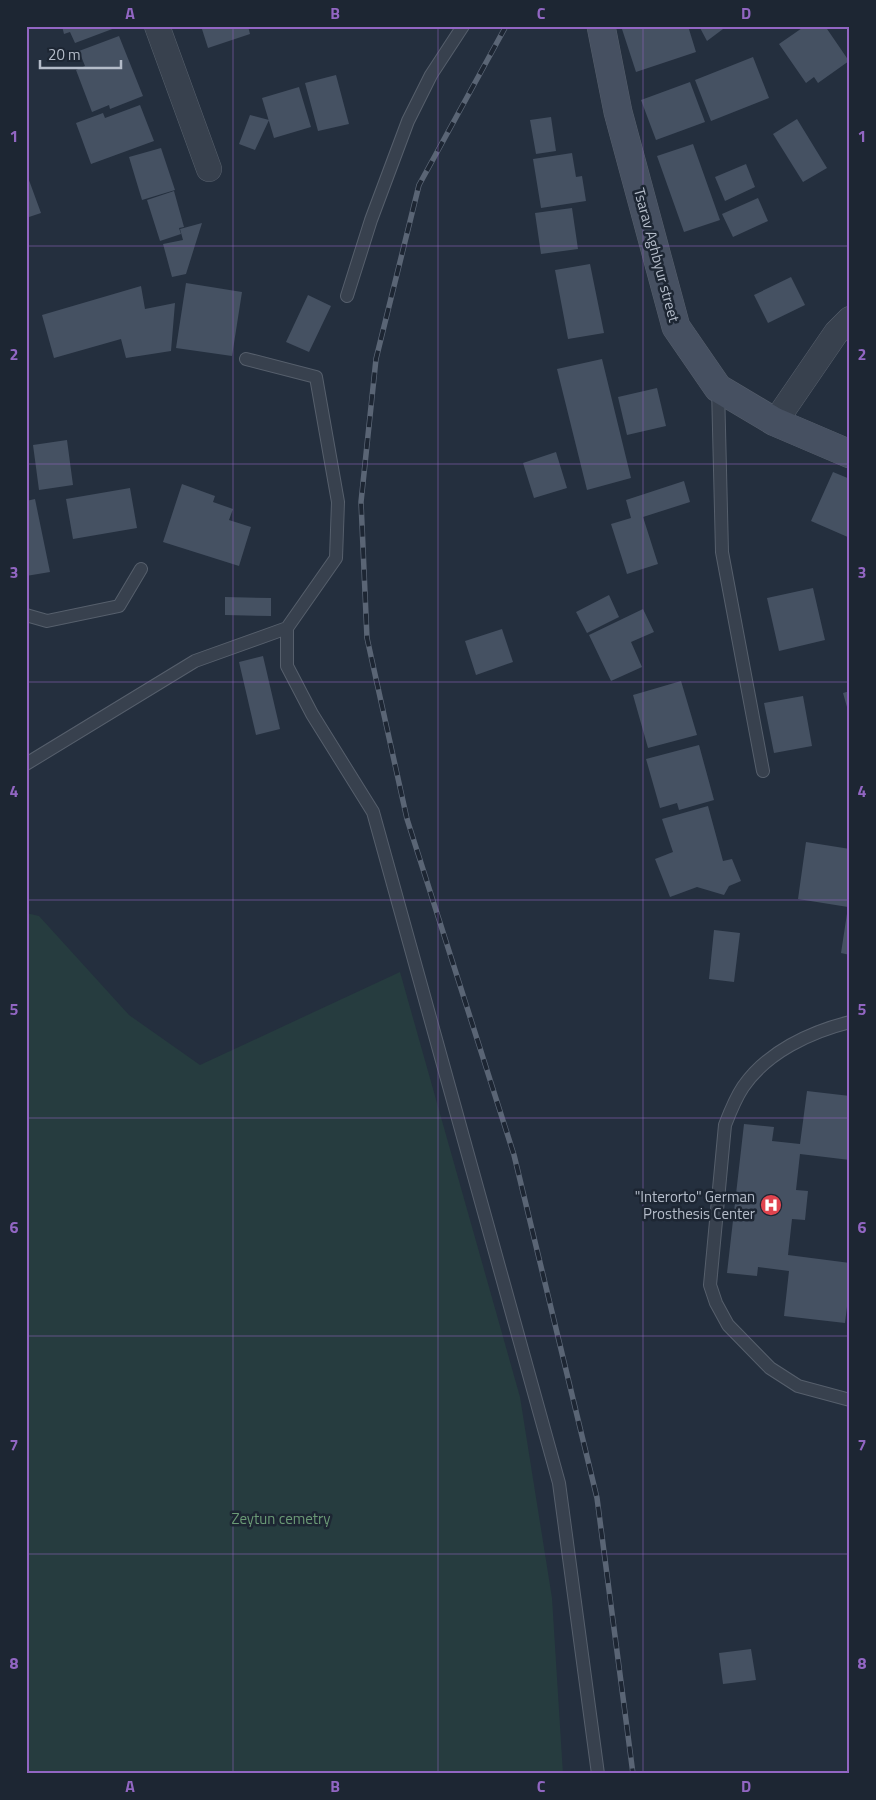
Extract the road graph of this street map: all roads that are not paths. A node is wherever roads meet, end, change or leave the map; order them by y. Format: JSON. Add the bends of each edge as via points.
{"nodes":[{"id":1,"x":157,"y":26,"type":"edge"},
{"id":2,"x":464,"y":26,"type":"edge"},
{"id":3,"x":601,"y":26,"type":"edge"},
{"id":4,"x":209,"y":169,"type":"dead end"},
{"id":5,"x":347,"y":296,"type":"dead end"},
{"id":6,"x":850,"y":319,"type":"edge"},
{"id":7,"x":246,"y":359,"type":"dead end"},
{"id":8,"x":718,"y":388,"type":"junction"},
{"id":9,"x":775,"y":422,"type":"junction"},
{"id":10,"x":850,"y":454,"type":"edge"},
{"id":11,"x":141,"y":568,"type":"dead end"},
{"id":12,"x":26,"y":615,"type":"edge"},
{"id":13,"x":287,"y":628,"type":"junction"},
{"id":14,"x":26,"y":764,"type":"edge"},
{"id":15,"x":763,"y":771,"type":"dead end"},
{"id":16,"x":850,"y":1022,"type":"edge"},
{"id":17,"x":850,"y":1400,"type":"edge"},
{"id":18,"x":598,"y":1774,"type":"edge"}],
"edges":[{"from":1,"to":4,"type":"street"},
{"from":2,"to":5,"type":"lane","via":[[431,75],[408,120]]},
{"from":3,"to":8,"type":"main road","name":"Tsarav Aghbyur street","via":[[618,112],[676,327]]},
{"from":6,"to":9,"type":"street","via":[[836,333]]},
{"from":7,"to":13,"type":"lane","via":[[316,377],[338,502],[336,558]]},
{"from":8,"to":9,"type":"main road","name":"Tsarav Aghbyur street"},
{"from":8,"to":15,"type":"lane","via":[[722,552]]},
{"from":9,"to":10,"type":"main road","name":"Tsarav Aghbyur street"},
{"from":11,"to":12,"type":"lane","via":[[119,606],[47,621]]},
{"from":13,"to":14,"type":"lane","via":[[195,661]]},
{"from":13,"to":18,"type":"lane","via":[[287,666],[312,714],[373,812],[559,1483]]},
{"from":16,"to":17,"type":"lane","via":[[827,1028],[789,1046],[766,1062],[744,1086],[734,1103],[725,1126],[710,1286],[728,1324],[770,1368],[798,1386]]}]}
